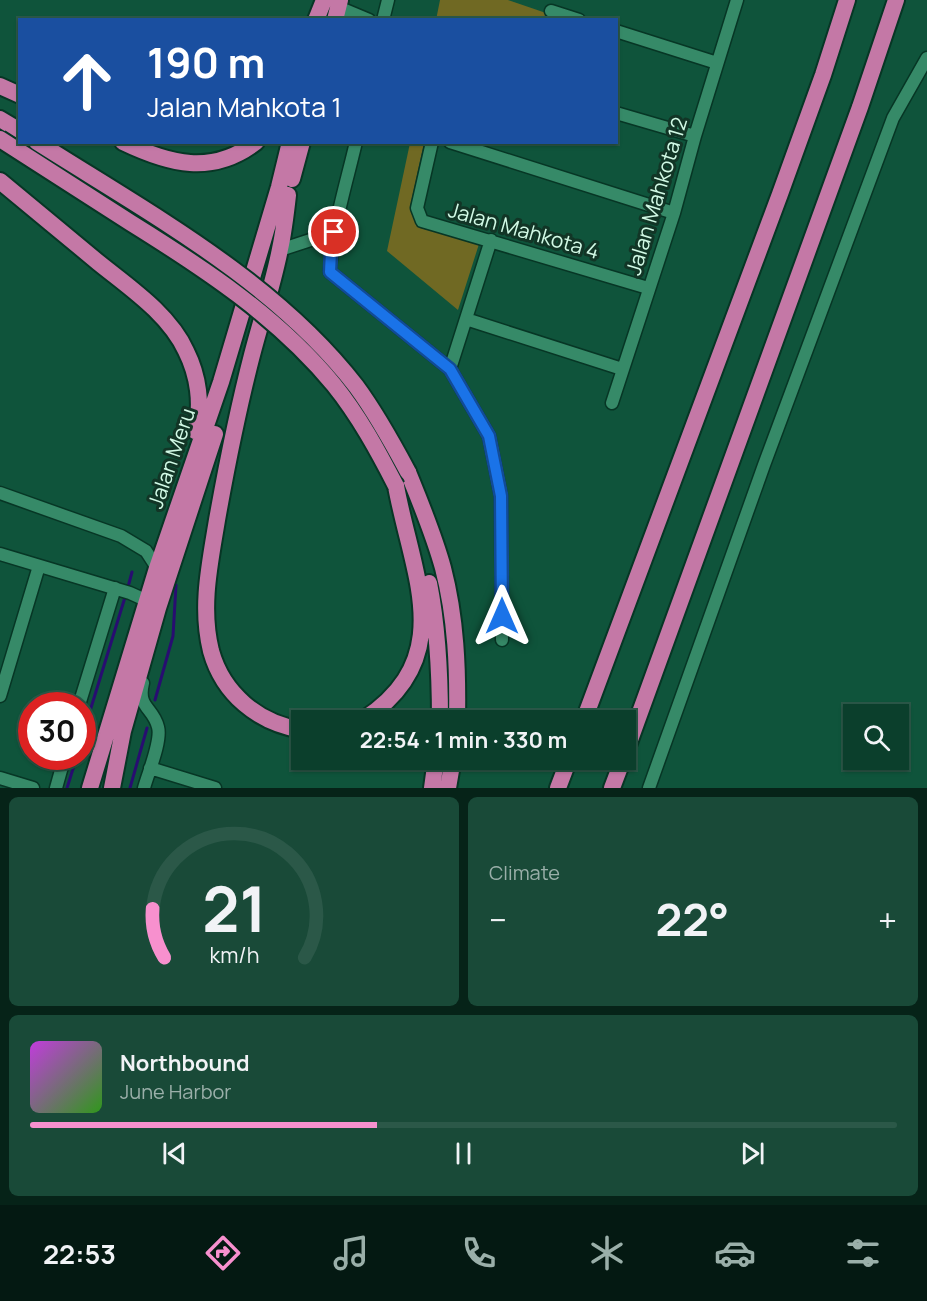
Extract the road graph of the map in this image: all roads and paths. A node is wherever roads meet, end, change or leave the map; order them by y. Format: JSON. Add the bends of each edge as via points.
{"nodes":[{"id":1,"x":388,"y":0,"type":"edge"},
{"id":2,"x":737,"y":0,"type":"edge"},
{"id":3,"x":847,"y":0,"type":"edge"},
{"id":4,"x":896,"y":0,"type":"edge"},
{"id":5,"x":333,"y":5,"type":"edge"},
{"id":6,"x":551,"y":11,"type":"dead end"},
{"id":7,"x":318,"y":18,"type":"edge"},
{"id":8,"x":323,"y":18,"type":"edge"},
{"id":9,"x":364,"y":18,"type":"edge"},
{"id":10,"x":384,"y":18,"type":"edge"},
{"id":11,"x":573,"y":18,"type":"edge"},
{"id":12,"x":618,"y":32,"type":"edge"},
{"id":13,"x":927,"y":58,"type":"edge"},
{"id":14,"x":717,"y":63,"type":"junction"},
{"id":15,"x":0,"y":86,"type":"edge"},
{"id":16,"x":18,"y":94,"type":"edge"},
{"id":17,"x":618,"y":114,"type":"edge"},
{"id":18,"x":0,"y":119,"type":"edge"},
{"id":19,"x":18,"y":130,"type":"edge"},
{"id":20,"x":694,"y":136,"type":"junction"},
{"id":21,"x":0,"y":139,"type":"edge"},
{"id":22,"x":40,"y":144,"type":"edge"},
{"id":23,"x":127,"y":144,"type":"edge"},
{"id":24,"x":254,"y":144,"type":"edge"},
{"id":25,"x":290,"y":144,"type":"edge"},
{"id":26,"x":301,"y":144,"type":"edge"},
{"id":27,"x":356,"y":144,"type":"edge"},
{"id":28,"x":432,"y":144,"type":"edge"},
{"id":29,"x":456,"y":144,"type":"edge"},
{"id":30,"x":0,"y":181,"type":"edge"},
{"id":31,"x":288,"y":195,"type":"junction"},
{"id":32,"x":674,"y":213,"type":"junction"},
{"id":33,"x":334,"y":232,"type":"junction"},
{"id":34,"x":491,"y":240,"type":"junction"},
{"id":35,"x":280,"y":250,"type":"junction"},
{"id":36,"x":648,"y":288,"type":"junction"},
{"id":37,"x":466,"y":319,"type":"junction"},
{"id":38,"x":450,"y":369,"type":"junction"},
{"id":39,"x":622,"y":369,"type":"junction"},
{"id":40,"x":612,"y":403,"type":"dead end"},
{"id":41,"x":396,"y":486,"type":"junction"},
{"id":42,"x":0,"y":493,"type":"edge"},
{"id":43,"x":174,"y":519,"type":"junction"},
{"id":44,"x":0,"y":554,"type":"edge"},
{"id":45,"x":39,"y":566,"type":"junction"},
{"id":46,"x":157,"y":568,"type":"junction"},
{"id":47,"x":122,"y":590,"type":"junction"},
{"id":48,"x":152,"y":606,"type":"junction"},
{"id":49,"x":502,"y":640,"type":"dead end"},
{"id":50,"x":84,"y":692,"type":"edge"},
{"id":51,"x":0,"y":696,"type":"edge"},
{"id":52,"x":375,"y":710,"type":"edge"},
{"id":53,"x":440,"y":710,"type":"edge"},
{"id":54,"x":457,"y":710,"type":"edge"},
{"id":55,"x":588,"y":710,"type":"edge"},
{"id":56,"x":152,"y":716,"type":"junction"},
{"id":57,"x":125,"y":723,"type":"junction"},
{"id":58,"x":636,"y":723,"type":"edge"},
{"id":59,"x":291,"y":727,"type":"edge"},
{"id":60,"x":150,"y":768,"type":"junction"},
{"id":61,"x":61,"y":770,"type":"edge"},
{"id":62,"x":434,"y":770,"type":"edge"},
{"id":63,"x":451,"y":770,"type":"edge"},
{"id":64,"x":565,"y":770,"type":"edge"},
{"id":65,"x":619,"y":770,"type":"edge"},
{"id":66,"x":0,"y":778,"type":"edge"},
{"id":67,"x":31,"y":788,"type":"edge"},
{"id":68,"x":56,"y":788,"type":"edge"},
{"id":69,"x":90,"y":788,"type":"edge"},
{"id":70,"x":103,"y":788,"type":"edge"},
{"id":71,"x":112,"y":788,"type":"edge"},
{"id":72,"x":144,"y":788,"type":"edge"},
{"id":73,"x":215,"y":788,"type":"edge"},
{"id":74,"x":432,"y":788,"type":"edge"},
{"id":75,"x":448,"y":788,"type":"edge"},
{"id":76,"x":558,"y":788,"type":"edge"},
{"id":77,"x":612,"y":788,"type":"edge"},
{"id":78,"x":649,"y":788,"type":"edge"}],
"edges":[{"from":1,"to":10,"type":"street"},
{"from":2,"to":14,"type":"street","name":"Jalan Mahkota 12"},
{"from":3,"to":55,"type":"highway","via":[[823,75]]},
{"from":4,"to":58,"type":"highway"},
{"from":5,"to":7,"type":"highway"},
{"from":5,"to":8,"type":"highway"},
{"from":5,"to":9,"type":"street"},
{"from":6,"to":11,"type":"street"},
{"from":12,"to":14,"type":"street"},
{"from":13,"to":78,"type":"street","via":[[893,118]]},
{"from":14,"to":20,"type":"street","name":"Jalan Mahkota 12"},
{"from":15,"to":16,"type":"highway"},
{"from":17,"to":20,"type":"street"},
{"from":18,"to":19,"type":"highway"},
{"from":20,"to":32,"type":"street","name":"Jalan Mahkota 12"},
{"from":21,"to":41,"type":"highway","bridge":true,"via":[[176,251],[279,327],[347,402]]},
{"from":22,"to":54,"type":"highway","bridge":true,"via":[[225,264],[290,315],[356,386],[408,472],[428,520],[453,622]]},
{"from":23,"to":24,"type":"highway","via":[[177,163],[213,162],[244,152]]},
{"from":25,"to":43,"type":"highway","name":"Jalan Meru","via":[[221,382]]},
{"from":26,"to":31,"type":"highway","name":"Jalan Meru"},
{"from":27,"to":33,"type":"street"},
{"from":28,"to":34,"type":"street","name":"Jalan Mahkota 4","via":[[417,208],[422,221]]},
{"from":29,"to":32,"type":"street"},
{"from":30,"to":43,"type":"highway","via":[[151,306],[186,349],[195,373],[199,418]]},
{"from":31,"to":35,"type":"highway"},
{"from":31,"to":48,"type":"highway","name":"Jalan Meru","via":[[232,384]]},
{"from":32,"to":36,"type":"street","name":"Jalan Mahkota 12"},
{"from":33,"to":35,"type":"street"},
{"from":33,"to":38,"type":"street","via":[[330,272]]},
{"from":34,"to":36,"type":"street","name":"Jalan Mahkota 4"},
{"from":34,"to":37,"type":"street"},
{"from":35,"to":59,"type":"highway","via":[[223,484],[207,579],[206,614],[212,652],[229,690],[258,715]]},
{"from":36,"to":39,"type":"street","name":"Jalan Mahkota 12"},
{"from":37,"to":38,"type":"street"},
{"from":37,"to":39,"type":"street"},
{"from":38,"to":49,"type":"street","via":[[489,436],[501,496]]},
{"from":39,"to":40,"type":"street","name":"Jalan Mahkota 12"},
{"from":41,"to":52,"type":"highway","via":[[418,574],[422,617],[413,664],[395,694]]},
{"from":41,"to":53,"type":"highway","via":[[415,531],[433,604]]},
{"from":42,"to":46,"type":"street","via":[[121,536],[146,551]]},
{"from":43,"to":46,"type":"highway","name":"Jalan Meru"},
{"from":44,"to":45,"type":"street"},
{"from":45,"to":47,"type":"street"},
{"from":45,"to":51,"type":"street"},
{"from":46,"to":48,"type":"highway","name":"Jalan Meru"},
{"from":47,"to":48,"type":"street"},
{"from":47,"to":50,"type":"street"},
{"from":48,"to":56,"type":"street","via":[[141,692]]},
{"from":48,"to":57,"type":"highway","name":"Jalan Meru"},
{"from":48,"to":69,"type":"highway","name":"Jalan Meru"},
{"from":56,"to":57,"type":"street","via":[[138,711]]},
{"from":56,"to":60,"type":"street","via":[[158,726],[158,739]]},
{"from":57,"to":70,"type":"highway"},
{"from":57,"to":71,"type":"highway","name":"Jalan Meru"},
{"from":60,"to":72,"type":"street"},
{"from":60,"to":73,"type":"street"},
{"from":61,"to":68,"type":"street"},
{"from":62,"to":74,"type":"highway"},
{"from":63,"to":75,"type":"highway"},
{"from":64,"to":76,"type":"highway"},
{"from":65,"to":77,"type":"highway"},
{"from":66,"to":67,"type":"street"}]}
